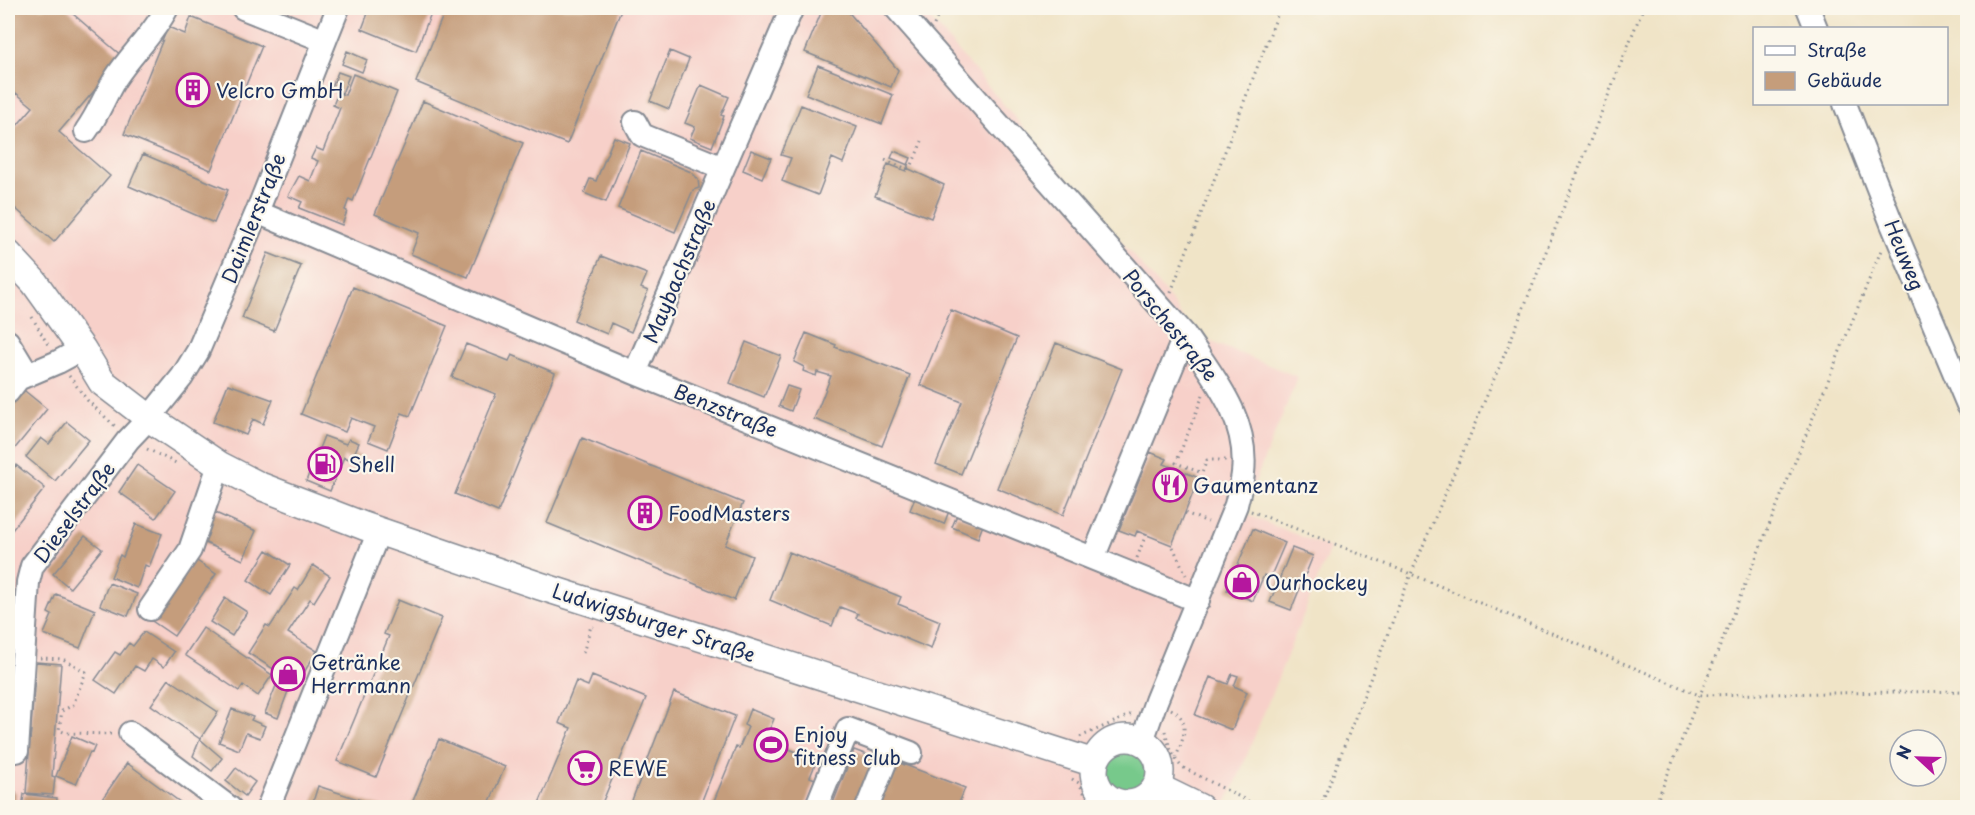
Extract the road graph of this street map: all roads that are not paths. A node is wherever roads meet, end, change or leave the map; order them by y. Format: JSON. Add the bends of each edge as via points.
{"nodes":[{"id":1,"x":167,"y":8,"type":"edge"},
{"id":2,"x":243,"y":8,"type":"edge"},
{"id":3,"x":338,"y":8,"type":"edge"},
{"id":4,"x":792,"y":8,"type":"edge"},
{"id":5,"x":896,"y":8,"type":"edge"},
{"id":6,"x":1808,"y":8,"type":"edge"},
{"id":7,"x":1816,"y":27,"type":"edge"},
{"id":8,"x":324,"y":40,"type":"junction"},
{"id":9,"x":1845,"y":105,"type":"edge"},
{"id":10,"x":635,"y":122,"type":"dead end"},
{"id":11,"x":86,"y":131,"type":"dead end"},
{"id":12,"x":723,"y":168,"type":"junction"},
{"id":13,"x":256,"y":212,"type":"junction"},
{"id":14,"x":8,"y":254,"type":"edge"},
{"id":15,"x":1185,"y":334,"type":"junction"},
{"id":16,"x":8,"y":342,"type":"edge"},
{"id":17,"x":82,"y":349,"type":"junction"},
{"id":18,"x":635,"y":373,"type":"junction"},
{"id":19,"x":28,"y":375,"type":"junction"},
{"id":20,"x":8,"y":392,"type":"edge"},
{"id":21,"x":1968,"y":405,"type":"edge"},
{"id":22,"x":149,"y":418,"type":"junction"},
{"id":23,"x":219,"y":465,"type":"junction"},
{"id":24,"x":379,"y":531,"type":"junction"},
{"id":25,"x":1093,"y":558,"type":"junction"},
{"id":26,"x":1198,"y":601,"type":"junction"},
{"id":27,"x":150,"y":609,"type":"dead end"},
{"id":28,"x":1149,"y":721,"type":"junction"},
{"id":29,"x":130,"y":734,"type":"road end"},
{"id":30,"x":8,"y":750,"type":"edge"},
{"id":31,"x":1079,"y":766,"type":"junction"},
{"id":32,"x":1156,"y":787,"type":"junction"},
{"id":33,"x":1107,"y":806,"type":"edge"},
{"id":34,"x":230,"y":807,"type":"edge"},
{"id":35,"x":268,"y":807,"type":"edge"},
{"id":36,"x":816,"y":807,"type":"edge"},
{"id":37,"x":867,"y":807,"type":"edge"},
{"id":38,"x":1200,"y":807,"type":"edge"}],
"edges":[{"from":1,"to":11,"type":"street","via":[[114,80]]},
{"from":2,"to":8,"type":"street"},
{"from":3,"to":8,"type":"street","name":"Daimlerstraße"},
{"from":4,"to":12,"type":"street","name":"Maybachstraße"},
{"from":5,"to":15,"type":"street","name":"Porschestraße"},
{"from":6,"to":7,"type":"street"},
{"from":8,"to":13,"type":"street","name":"Daimlerstraße"},
{"from":9,"to":21,"type":"street","name":"Heuweg"},
{"from":10,"to":12,"type":"street","via":[[642,135]]},
{"from":12,"to":18,"type":"street","name":"Maybachstraße"},
{"from":13,"to":18,"type":"street","name":"Benzstraße"},
{"from":13,"to":22,"type":"street","name":"Daimlerstraße","via":[[198,351]]},
{"from":14,"to":17,"type":"main road","name":"Ludwigsburger Straße","via":[[34,282]]},
{"from":15,"to":25,"type":"street"},
{"from":15,"to":26,"type":"street","name":"Porschestraße","via":[[1225,394],[1243,445],[1243,474],[1236,505]]},
{"from":16,"to":19,"type":"street"},
{"from":17,"to":19,"type":"street"},
{"from":17,"to":22,"type":"main road","name":"Ludwigsburger Straße","via":[[102,382]]},
{"from":18,"to":25,"type":"street","name":"Benzstraße"},
{"from":19,"to":20,"type":"street","via":[[15,381]]},
{"from":22,"to":23,"type":"main road","name":"Ludwigsburger Straße"},
{"from":22,"to":30,"type":"street","name":"Dieselstraße","via":[[32,566],[16,751]]},
{"from":23,"to":24,"type":"main road","name":"Ludwigsburger Straße","via":[[260,486]]},
{"from":23,"to":27,"type":"street","via":[[190,550]]},
{"from":24,"to":31,"type":"main road","name":"Ludwigsburger Straße"},
{"from":24,"to":35,"type":"street"},
{"from":25,"to":26,"type":"street","name":"Benzstraße"},
{"from":26,"to":28,"type":"street","name":"Porschestraße"},
{"from":28,"to":31,"type":"main road","via":[[1103,747]]},
{"from":28,"to":32,"type":"main road","via":[[1161,771]]},
{"from":29,"to":34,"type":"street"},
{"from":31,"to":33,"type":"main road","via":[[1094,774]]},
{"from":32,"to":33,"type":"main road","via":[[1142,800]]},
{"from":32,"to":38,"type":"main road"},
{"from":36,"to":37,"type":"street","via":[[844,736],[902,749]]}]}
